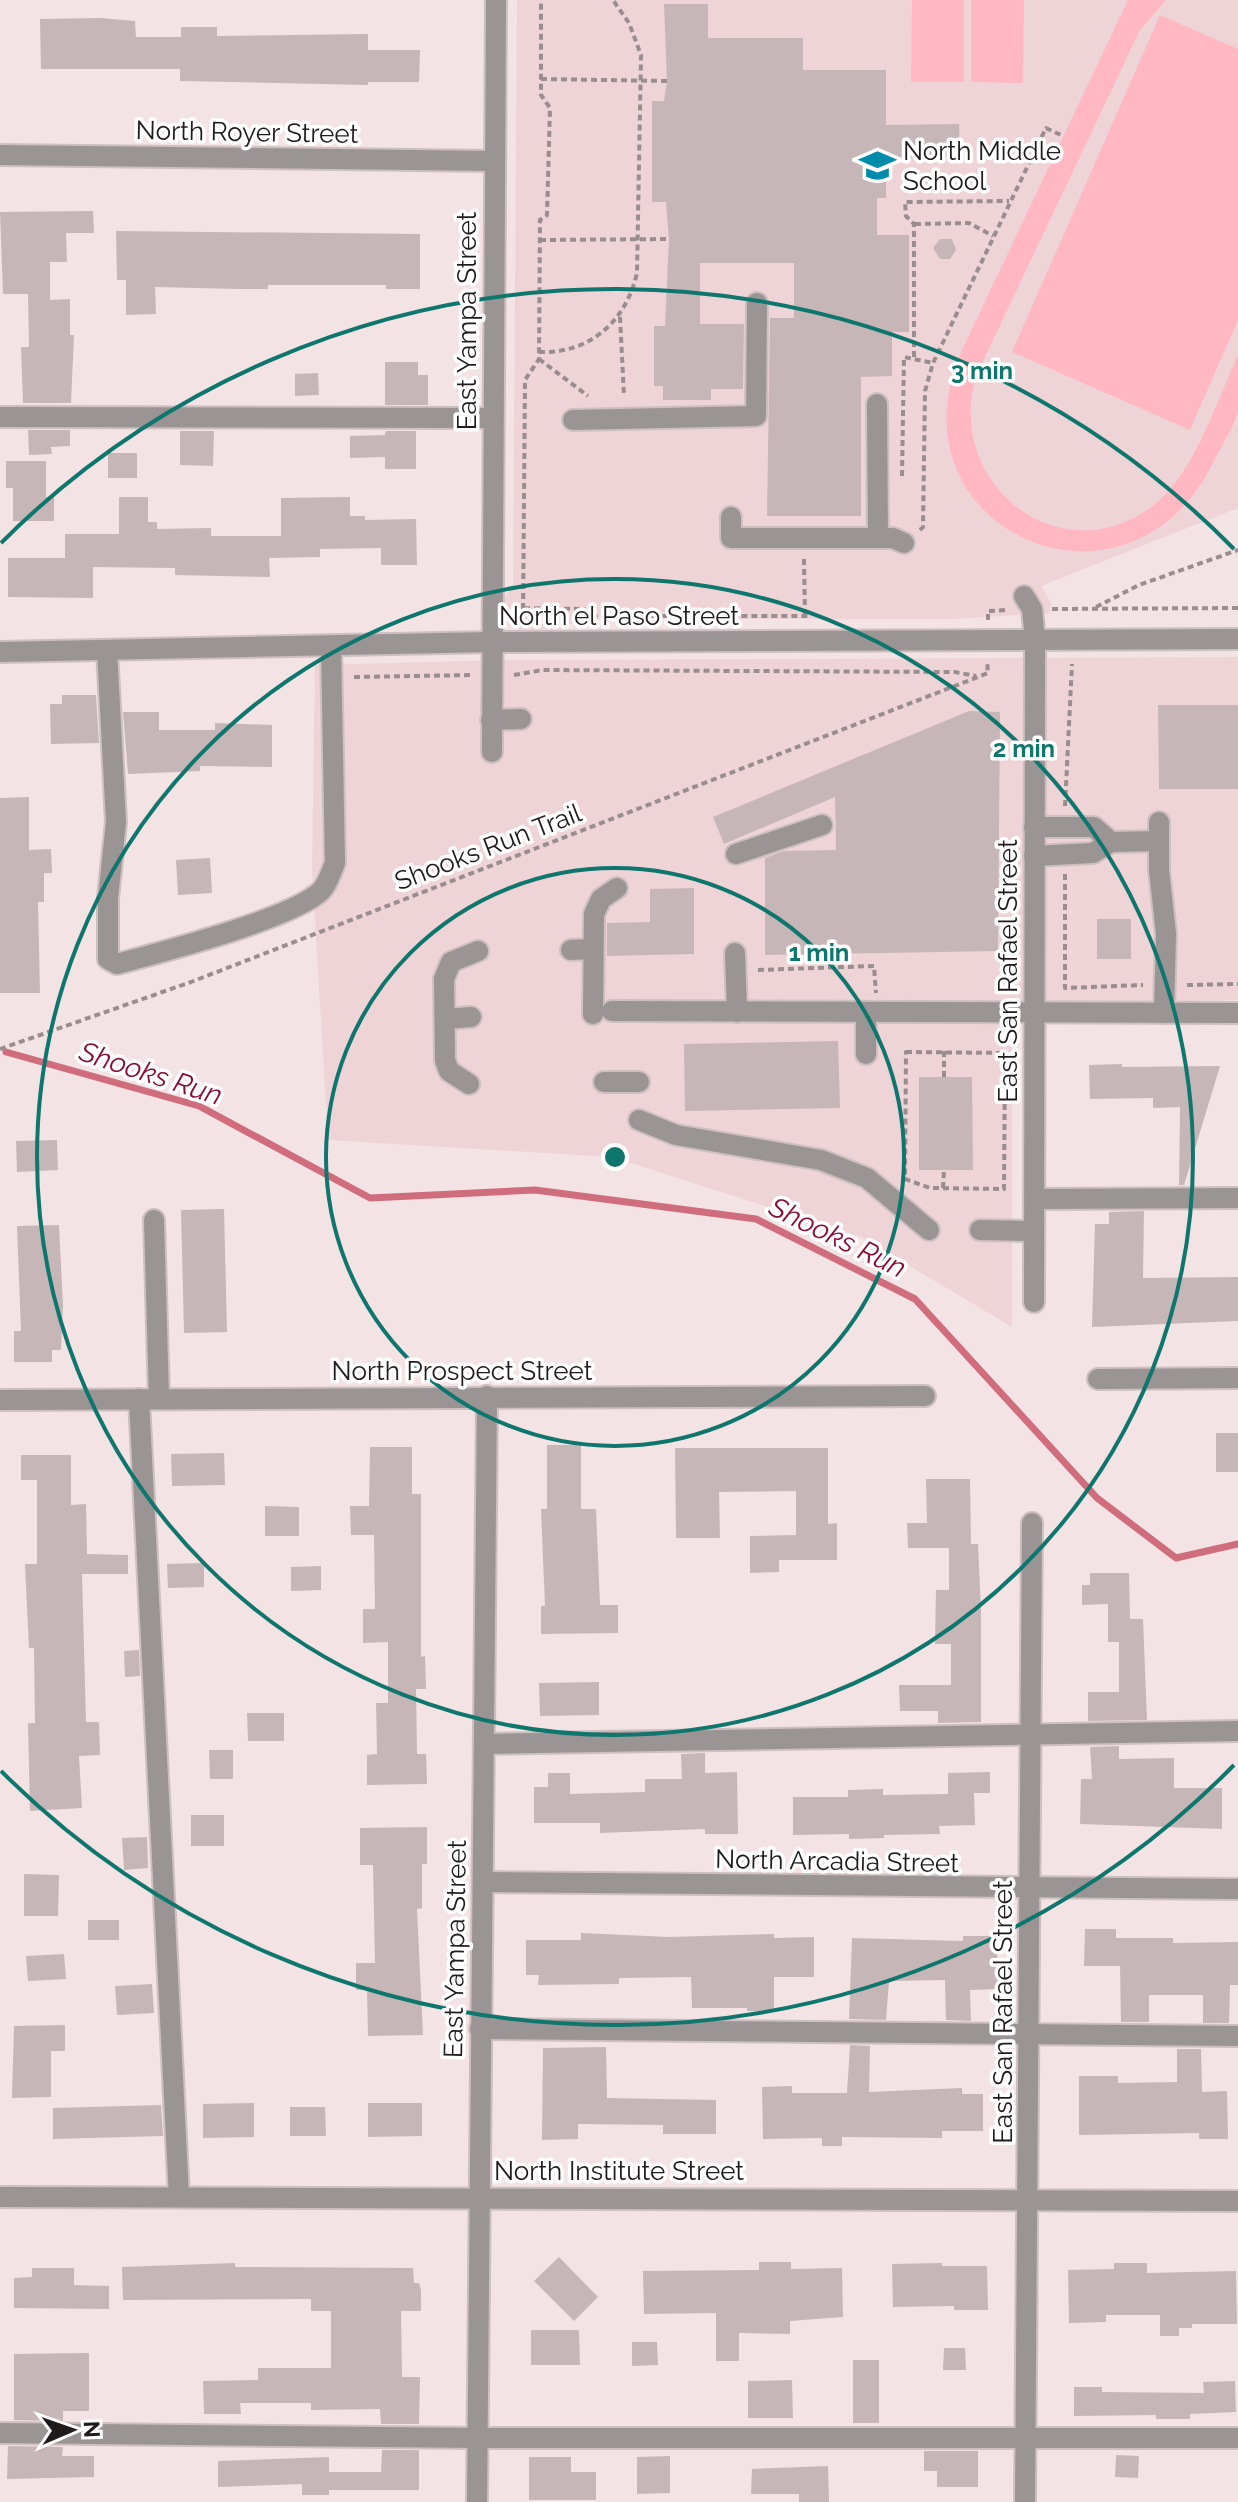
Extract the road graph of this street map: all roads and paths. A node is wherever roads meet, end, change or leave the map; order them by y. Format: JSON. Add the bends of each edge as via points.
{"nodes":[{"id":1,"x":496,"y":0,"type":"edge"},
{"id":2,"x":541,"y":0,"type":"edge"},
{"id":3,"x":613,"y":0,"type":"edge"},
{"id":4,"x":541,"y":79,"type":"junction"},
{"id":5,"x":640,"y":79,"type":"junction"},
{"id":6,"x":667,"y":81,"type":"dead end"},
{"id":7,"x":1063,"y":136,"type":"dead end"},
{"id":8,"x":0,"y":155,"type":"edge"},
{"id":9,"x":494,"y":161,"type":"junction"},
{"id":10,"x":1009,"y":201,"type":"junction"},
{"id":11,"x":914,"y":224,"type":"junction"},
{"id":12,"x":993,"y":236,"type":"junction"},
{"id":13,"x":640,"y":239,"type":"junction"},
{"id":14,"x":669,"y":239,"type":"dead end"},
{"id":15,"x":540,"y":240,"type":"junction"},
{"id":16,"x":757,"y":303,"type":"dead end"},
{"id":17,"x":620,"y":315,"type":"junction"},
{"id":18,"x":539,"y":352,"type":"junction"},
{"id":19,"x":914,"y":357,"type":"junction"},
{"id":20,"x":933,"y":363,"type":"junction"},
{"id":21,"x":624,"y":403,"type":"dead end"},
{"id":22,"x":877,"y":404,"type":"dead end"},
{"id":23,"x":0,"y":417,"type":"edge"},
{"id":24,"x":492,"y":418,"type":"junction"},
{"id":25,"x":573,"y":420,"type":"dead end"},
{"id":26,"x":902,"y":489,"type":"dead end"},
{"id":27,"x":731,"y":517,"type":"dead end"},
{"id":28,"x":923,"y":527,"type":"junction"},
{"id":29,"x":909,"y":535,"type":"junction"},
{"id":30,"x":804,"y":538,"type":"junction"},
{"id":31,"x":878,"y":538,"type":"junction"},
{"id":32,"x":1238,"y":550,"type":"edge"},
{"id":33,"x":1024,"y":596,"type":"dead end"},
{"id":34,"x":510,"y":608,"type":"dead end"},
{"id":35,"x":523,"y":608,"type":"junction"},
{"id":36,"x":1238,"y":608,"type":"edge"},
{"id":37,"x":805,"y":616,"type":"junction"},
{"id":38,"x":820,"y":616,"type":"dead end"},
{"id":39,"x":973,"y":617,"type":"dead end"},
{"id":40,"x":988,"y":617,"type":"dead end"},
{"id":41,"x":523,"y":625,"type":"dead end"},
{"id":42,"x":1238,"y":639,"type":"edge"},
{"id":43,"x":1035,"y":640,"type":"junction"},
{"id":44,"x":491,"y":642,"type":"junction"},
{"id":45,"x":331,"y":646,"type":"junction"},
{"id":46,"x":107,"y":650,"type":"junction"},
{"id":47,"x":0,"y":652,"type":"edge"},
{"id":48,"x":988,"y":673,"type":"dead end"},
{"id":49,"x":491,"y":675,"type":"junction"},
{"id":50,"x":345,"y":677,"type":"dead end"},
{"id":51,"x":978,"y":677,"type":"junction"},
{"id":52,"x":521,"y":719,"type":"dead end"},
{"id":53,"x":491,"y":720,"type":"junction"},
{"id":54,"x":492,"y":752,"type":"dead end"},
{"id":55,"x":822,"y":825,"type":"dead end"},
{"id":56,"x":1034,"y":827,"type":"junction"},
{"id":57,"x":1111,"y":842,"type":"junction"},
{"id":58,"x":736,"y":854,"type":"dead end"},
{"id":59,"x":1034,"y":856,"type":"junction"},
{"id":60,"x":617,"y":888,"type":"dead end"},
{"id":61,"x":593,"y":949,"type":"junction"},
{"id":62,"x":571,"y":950,"type":"dead end"},
{"id":63,"x":478,"y":951,"type":"dead end"},
{"id":64,"x":736,"y":962,"type":"joint"},
{"id":65,"x":871,"y":1004,"type":"junction"},
{"id":66,"x":737,"y":1012,"type":"junction"},
{"id":67,"x":1164,"y":1013,"type":"junction"},
{"id":68,"x":1238,"y":1013,"type":"edge"},
{"id":69,"x":1032,"y":1014,"type":"junction"},
{"id":70,"x":471,"y":1017,"type":"dead end"},
{"id":71,"x":445,"y":1019,"type":"junction"},
{"id":72,"x":0,"y":1049,"type":"edge"},
{"id":73,"x":944,"y":1051,"type":"junction"},
{"id":74,"x":866,"y":1054,"type":"dead end"},
{"id":75,"x":944,"y":1077,"type":"dead end"},
{"id":76,"x":604,"y":1082,"type":"dead end"},
{"id":77,"x":639,"y":1082,"type":"dead end"},
{"id":78,"x":469,"y":1084,"type":"dead end"},
{"id":79,"x":639,"y":1120,"type":"dead end"},
{"id":80,"x":944,"y":1170,"type":"dead end"},
{"id":81,"x":943,"y":1188,"type":"junction"},
{"id":82,"x":1238,"y":1198,"type":"edge"},
{"id":83,"x":1034,"y":1199,"type":"junction"},
{"id":84,"x":154,"y":1220,"type":"dead end"},
{"id":85,"x":929,"y":1230,"type":"dead end"},
{"id":86,"x":980,"y":1230,"type":"dead end"},
{"id":87,"x":1034,"y":1231,"type":"junction"},
{"id":88,"x":1034,"y":1302,"type":"dead end"},
{"id":89,"x":1238,"y":1378,"type":"edge"},
{"id":90,"x":1098,"y":1379,"type":"dead end"},
{"id":91,"x":487,"y":1396,"type":"junction"},
{"id":92,"x":925,"y":1396,"type":"dead end"},
{"id":93,"x":149,"y":1399,"type":"junction"},
{"id":94,"x":0,"y":1400,"type":"edge"},
{"id":95,"x":1032,"y":1523,"type":"dead end"},
{"id":96,"x":1238,"y":1731,"type":"edge"},
{"id":97,"x":1030,"y":1734,"type":"junction"},
{"id":98,"x":484,"y":1744,"type":"junction"},
{"id":99,"x":483,"y":1882,"type":"junction"},
{"id":100,"x":1029,"y":1889,"type":"junction"},
{"id":101,"x":1238,"y":1889,"type":"edge"},
{"id":102,"x":480,"y":2029,"type":"junction"},
{"id":103,"x":1027,"y":2036,"type":"junction"},
{"id":104,"x":1238,"y":2036,"type":"edge"},
{"id":105,"x":478,"y":2196,"type":"junction"},
{"id":106,"x":0,"y":2197,"type":"edge"},
{"id":107,"x":179,"y":2197,"type":"junction"},
{"id":108,"x":1029,"y":2199,"type":"junction"},
{"id":109,"x":1238,"y":2201,"type":"edge"},
{"id":110,"x":0,"y":2433,"type":"edge"},
{"id":111,"x":1026,"y":2436,"type":"junction"},
{"id":112,"x":478,"y":2438,"type":"junction"},
{"id":113,"x":1238,"y":2438,"type":"edge"},
{"id":114,"x":477,"y":2502,"type":"edge"},
{"id":115,"x":1025,"y":2502,"type":"edge"}],
"edges":[{"from":1,"to":9,"type":"street","name":"East Yampa Street"},
{"from":2,"to":4,"type":"path"},
{"from":3,"to":5,"type":"path","via":[[636,39]]},
{"from":4,"to":5,"type":"path"},
{"from":4,"to":15,"type":"path","via":[[541,95],[550,108],[547,215],[540,220]]},
{"from":5,"to":6,"type":"path"},
{"from":5,"to":13,"type":"path"},
{"from":7,"to":10,"type":"path","via":[[1046,128]]},
{"from":8,"to":9,"type":"street","name":"North Royer Street"},
{"from":9,"to":24,"type":"street","name":"East Yampa Street"},
{"from":10,"to":11,"type":"path","via":[[905,202],[906,216]]},
{"from":10,"to":12,"type":"path"},
{"from":11,"to":12,"type":"path","via":[[969,223]]},
{"from":11,"to":19,"type":"path"},
{"from":12,"to":20,"type":"path"},
{"from":13,"to":14,"type":"path"},
{"from":13,"to":15,"type":"path"},
{"from":13,"to":17,"type":"path","via":[[634,287]]},
{"from":15,"to":18,"type":"path"},
{"from":16,"to":25,"type":"street","via":[[756,416]]},
{"from":17,"to":18,"type":"path","via":[[601,334],[569,351]]},
{"from":17,"to":21,"type":"path"},
{"from":18,"to":35,"type":"path","via":[[525,380]]},
{"from":19,"to":20,"type":"path"},
{"from":19,"to":26,"type":"path","via":[[904,357]]},
{"from":20,"to":28,"type":"path","via":[[925,391]]},
{"from":22,"to":31,"type":"street"},
{"from":23,"to":24,"type":"street"},
{"from":24,"to":44,"type":"street","name":"East Yampa Street"},
{"from":27,"to":30,"type":"street","via":[[731,538]]},
{"from":28,"to":29,"type":"path"},
{"from":28,"to":29,"type":"path"},
{"from":29,"to":31,"type":"street"},
{"from":30,"to":31,"type":"street"},
{"from":30,"to":37,"type":"path"},
{"from":32,"to":36,"type":"path","via":[[1139,585],[1094,608]]},
{"from":33,"to":43,"type":"street","name":"East San Rafael Street","via":[[1032,609]]},
{"from":34,"to":35,"type":"path"},
{"from":35,"to":37,"type":"path","via":[[584,609],[592,616]]},
{"from":35,"to":41,"type":"path"},
{"from":37,"to":38,"type":"path"},
{"from":39,"to":40,"type":"path"},
{"from":42,"to":43,"type":"street","name":"North el Paso Street"},
{"from":43,"to":44,"type":"street","name":"North el Paso Street"},
{"from":43,"to":56,"type":"street","name":"East San Rafael Street"},
{"from":44,"to":45,"type":"street","name":"North el Paso Street"},
{"from":44,"to":49,"type":"street","name":"East Yampa Street"},
{"from":45,"to":46,"type":"street","name":"North el Paso Street"},
{"from":45,"to":46,"type":"street","via":[[335,863],[325,888],[307,902],[179,948],[117,964],[108,959],[116,822]]},
{"from":46,"to":47,"type":"street","name":"North el Paso Street"},
{"from":48,"to":51,"type":"path","name":"Shooks Run Trail"},
{"from":49,"to":50,"type":"path"},
{"from":49,"to":51,"type":"path","via":[[543,670],[939,672]]},
{"from":49,"to":53,"type":"street","name":"East Yampa Street"},
{"from":51,"to":72,"type":"path","name":"Shooks Run Trail","via":[[204,977]]},
{"from":52,"to":53,"type":"street"},
{"from":53,"to":54,"type":"street","name":"East Yampa Street"},
{"from":55,"to":58,"type":"street"},
{"from":56,"to":57,"type":"street","via":[[1094,827]]},
{"from":56,"to":59,"type":"street","name":"East San Rafael Street"},
{"from":57,"to":59,"type":"street","via":[[1093,853]]},
{"from":57,"to":67,"type":"street","via":[[1159,831],[1166,934]]},
{"from":59,"to":69,"type":"street","name":"East San Rafael Street"},
{"from":60,"to":61,"type":"street","via":[[601,899],[594,914]]},
{"from":61,"to":62,"type":"street"},
{"from":61,"to":66,"type":"street","via":[[602,1013]]},
{"from":63,"to":71,"type":"street","via":[[451,962],[444,979]]},
{"from":64,"to":65,"type":"path","via":[[874,966]]},
{"from":64,"to":66,"type":"street"},
{"from":65,"to":66,"type":"street"},
{"from":65,"to":69,"type":"street"},
{"from":65,"to":74,"type":"street"},
{"from":67,"to":68,"type":"street"},
{"from":67,"to":69,"type":"street"},
{"from":69,"to":83,"type":"street","name":"East San Rafael Street"},
{"from":70,"to":71,"type":"street"},
{"from":71,"to":78,"type":"street","via":[[449,1071]]},
{"from":73,"to":75,"type":"path"},
{"from":73,"to":81,"type":"path","via":[[906,1052],[905,1179]]},
{"from":73,"to":81,"type":"path","via":[[1005,1053],[1004,1189]]},
{"from":76,"to":77,"type":"street"},
{"from":79,"to":85,"type":"street","via":[[676,1135],[821,1160],[867,1178]]},
{"from":80,"to":81,"type":"path"},
{"from":82,"to":83,"type":"street"},
{"from":83,"to":87,"type":"street","name":"East San Rafael Street"},
{"from":84,"to":93,"type":"street"},
{"from":86,"to":87,"type":"street"},
{"from":87,"to":88,"type":"street","name":"East San Rafael Street"},
{"from":89,"to":90,"type":"street"},
{"from":91,"to":92,"type":"street","name":"North Prospect Street"},
{"from":91,"to":93,"type":"street","name":"North Prospect Street"},
{"from":91,"to":98,"type":"street","name":"East Yampa Street"},
{"from":93,"to":94,"type":"street","name":"North Prospect Street"},
{"from":93,"to":107,"type":"street"},
{"from":95,"to":97,"type":"street","name":"East San Rafael Street"},
{"from":96,"to":97,"type":"street"},
{"from":97,"to":98,"type":"street"},
{"from":97,"to":100,"type":"street","name":"East San Rafael Street"},
{"from":98,"to":99,"type":"street","name":"East Yampa Street"},
{"from":99,"to":100,"type":"street","name":"North Arcadia Street"},
{"from":99,"to":102,"type":"street","name":"East Yampa Street"},
{"from":100,"to":101,"type":"street","name":"North Arcadia Street"},
{"from":100,"to":103,"type":"street","name":"East San Rafael Street"},
{"from":102,"to":103,"type":"street"},
{"from":102,"to":105,"type":"street","name":"East Yampa Street"},
{"from":103,"to":104,"type":"street"},
{"from":103,"to":108,"type":"street","name":"East San Rafael Street"},
{"from":105,"to":107,"type":"street","name":"North Institute Street"},
{"from":105,"to":108,"type":"street","name":"North Institute Street"},
{"from":105,"to":112,"type":"street","name":"East Yampa Street"},
{"from":106,"to":107,"type":"street","name":"North Institute Street"},
{"from":108,"to":109,"type":"street","name":"North Institute Street"},
{"from":108,"to":111,"type":"street","name":"East San Rafael Street"},
{"from":110,"to":112,"type":"street"},
{"from":111,"to":112,"type":"street"},
{"from":111,"to":113,"type":"street"},
{"from":111,"to":115,"type":"street","name":"East San Rafael Street"},
{"from":112,"to":114,"type":"street","name":"East Yampa Street"}]}
